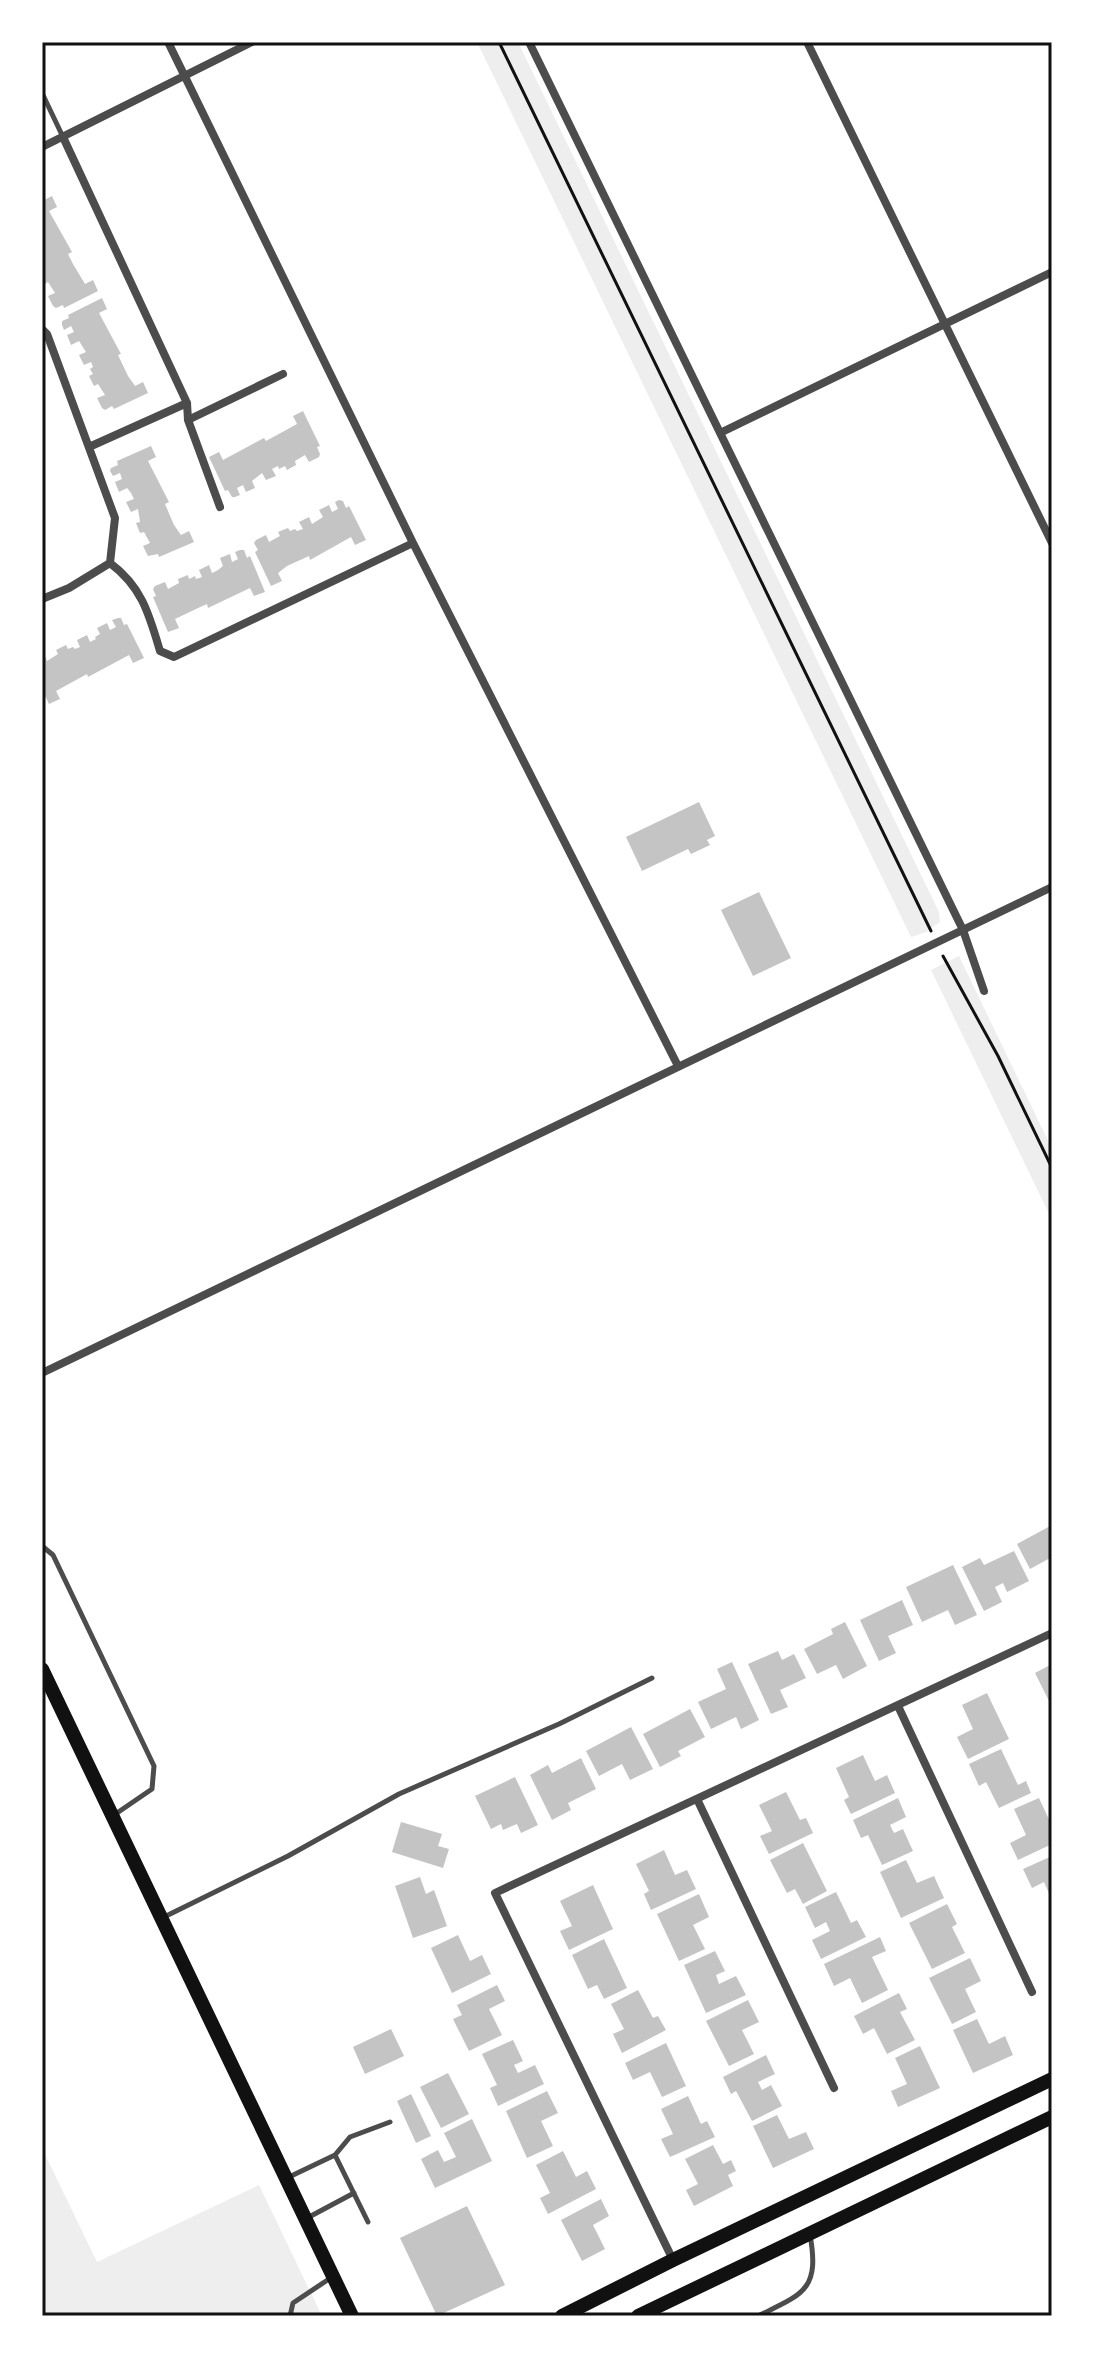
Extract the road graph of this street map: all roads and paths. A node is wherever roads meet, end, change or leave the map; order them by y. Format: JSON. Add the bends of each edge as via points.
{"nodes":[{"id":1,"x":168,"y":42,"type":"edge"},
{"id":2,"x":252,"y":42,"type":"edge"},
{"id":3,"x":499,"y":42,"type":"edge"},
{"id":4,"x":529,"y":42,"type":"edge"},
{"id":5,"x":807,"y":42,"type":"edge"},
{"id":6,"x":184,"y":75,"type":"junction"},
{"id":7,"x":42,"y":93,"type":"edge"},
{"id":8,"x":63,"y":137,"type":"junction"},
{"id":9,"x":42,"y":147,"type":"edge"},
{"id":10,"x":1052,"y":272,"type":"edge"},
{"id":11,"x":946,"y":323,"type":"junction"},
{"id":12,"x":42,"y":329,"type":"edge"},
{"id":13,"x":283,"y":374,"type":"dead end"},
{"id":14,"x":187,"y":403,"type":"junction"},
{"id":15,"x":188,"y":420,"type":"junction"},
{"id":16,"x":720,"y":433,"type":"junction"},
{"id":17,"x":89,"y":447,"type":"junction"},
{"id":18,"x":220,"y":507,"type":"dead end"},
{"id":19,"x":413,"y":543,"type":"junction"},
{"id":20,"x":1052,"y":543,"type":"edge"},
{"id":21,"x":110,"y":563,"type":"junction"},
{"id":22,"x":42,"y":599,"type":"edge"},
{"id":23,"x":1052,"y":887,"type":"edge"},
{"id":24,"x":963,"y":930,"type":"junction"},
{"id":25,"x":937,"y":944,"type":"junction"},
{"id":26,"x":984,"y":991,"type":"dead end"},
{"id":27,"x":678,"y":1066,"type":"junction"},
{"id":28,"x":1052,"y":1168,"type":"edge"},
{"id":29,"x":42,"y":1373,"type":"edge"},
{"id":30,"x":42,"y":1546,"type":"edge"},
{"id":31,"x":1052,"y":1633,"type":"edge"},
{"id":32,"x":42,"y":1669,"type":"edge"},
{"id":33,"x":652,"y":1678,"type":"dead end"},
{"id":34,"x":46,"y":1685,"type":"edge"},
{"id":35,"x":898,"y":1706,"type":"junction"},
{"id":36,"x":697,"y":1799,"type":"junction"},
{"id":37,"x":113,"y":1815,"type":"junction"},
{"id":38,"x":163,"y":1917,"type":"junction"},
{"id":39,"x":1032,"y":1992,"type":"dead end"},
{"id":40,"x":1052,"y":2079,"type":"edge"},
{"id":41,"x":834,"y":2088,"type":"dead end"},
{"id":42,"x":1052,"y":2117,"type":"edge"},
{"id":43,"x":390,"y":2122,"type":"dead end"},
{"id":44,"x":335,"y":2155,"type":"junction"},
{"id":45,"x":287,"y":2178,"type":"junction"},
{"id":46,"x":354,"y":2193,"type":"junction"},
{"id":47,"x":306,"y":2219,"type":"junction"},
{"id":48,"x":368,"y":2222,"type":"dead end"},
{"id":49,"x":809,"y":2234,"type":"junction"},
{"id":50,"x":673,"y":2260,"type":"junction"},
{"id":51,"x":333,"y":2276,"type":"junction"},
{"id":52,"x":290,"y":2316,"type":"edge"},
{"id":53,"x":352,"y":2316,"type":"edge"},
{"id":54,"x":562,"y":2316,"type":"edge"},
{"id":55,"x":638,"y":2316,"type":"edge"},
{"id":56,"x":758,"y":2316,"type":"edge"}],
"edges":[{"from":1,"to":6,"type":"street"},
{"from":2,"to":6,"type":"street"},
{"from":3,"to":25,"type":"path"},
{"from":4,"to":16,"type":"street"},
{"from":5,"to":11,"type":"street"},
{"from":6,"to":8,"type":"street"},
{"from":6,"to":19,"type":"street"},
{"from":7,"to":8,"type":"lane"},
{"from":8,"to":9,"type":"street"},
{"from":8,"to":14,"type":"street"},
{"from":10,"to":11,"type":"street"},
{"from":11,"to":16,"type":"street"},
{"from":11,"to":20,"type":"street"},
{"from":12,"to":17,"type":"street"},
{"from":13,"to":15,"type":"street"},
{"from":14,"to":15,"type":"street"},
{"from":14,"to":17,"type":"street"},
{"from":15,"to":18,"type":"street"},
{"from":16,"to":24,"type":"street"},
{"from":17,"to":21,"type":"street","via":[[115,518]]},
{"from":19,"to":21,"type":"street","via":[[174,657],[160,651],[148,610],[129,577]]},
{"from":19,"to":27,"type":"street"},
{"from":21,"to":22,"type":"street"},
{"from":23,"to":24,"type":"street"},
{"from":24,"to":25,"type":"street"},
{"from":24,"to":26,"type":"street"},
{"from":25,"to":27,"type":"street"},
{"from":25,"to":28,"type":"path"},
{"from":27,"to":29,"type":"street"},
{"from":30,"to":37,"type":"lane","via":[[53,1555],[154,1766],[152,1789]]},
{"from":31,"to":35,"type":"street"},
{"from":32,"to":34,"type":"main road"},
{"from":33,"to":38,"type":"lane","via":[[399,1794]]},
{"from":34,"to":37,"type":"main road"},
{"from":35,"to":36,"type":"street"},
{"from":35,"to":39,"type":"street"},
{"from":36,"to":41,"type":"street"},
{"from":36,"to":50,"type":"street","via":[[495,1893]]},
{"from":37,"to":38,"type":"main road"},
{"from":38,"to":45,"type":"main road"},
{"from":40,"to":50,"type":"main road"},
{"from":42,"to":49,"type":"main road"},
{"from":43,"to":44,"type":"lane","via":[[350,2137]]},
{"from":44,"to":45,"type":"lane"},
{"from":44,"to":46,"type":"lane"},
{"from":45,"to":47,"type":"main road"},
{"from":46,"to":47,"type":"lane"},
{"from":46,"to":48,"type":"lane"},
{"from":47,"to":51,"type":"main road"},
{"from":49,"to":55,"type":"main road"},
{"from":49,"to":56,"type":"lane","via":[[815,2262],[806,2287]]},
{"from":50,"to":54,"type":"main road"},
{"from":51,"to":52,"type":"lane","via":[[293,2303]]},
{"from":51,"to":53,"type":"main road"}]}
